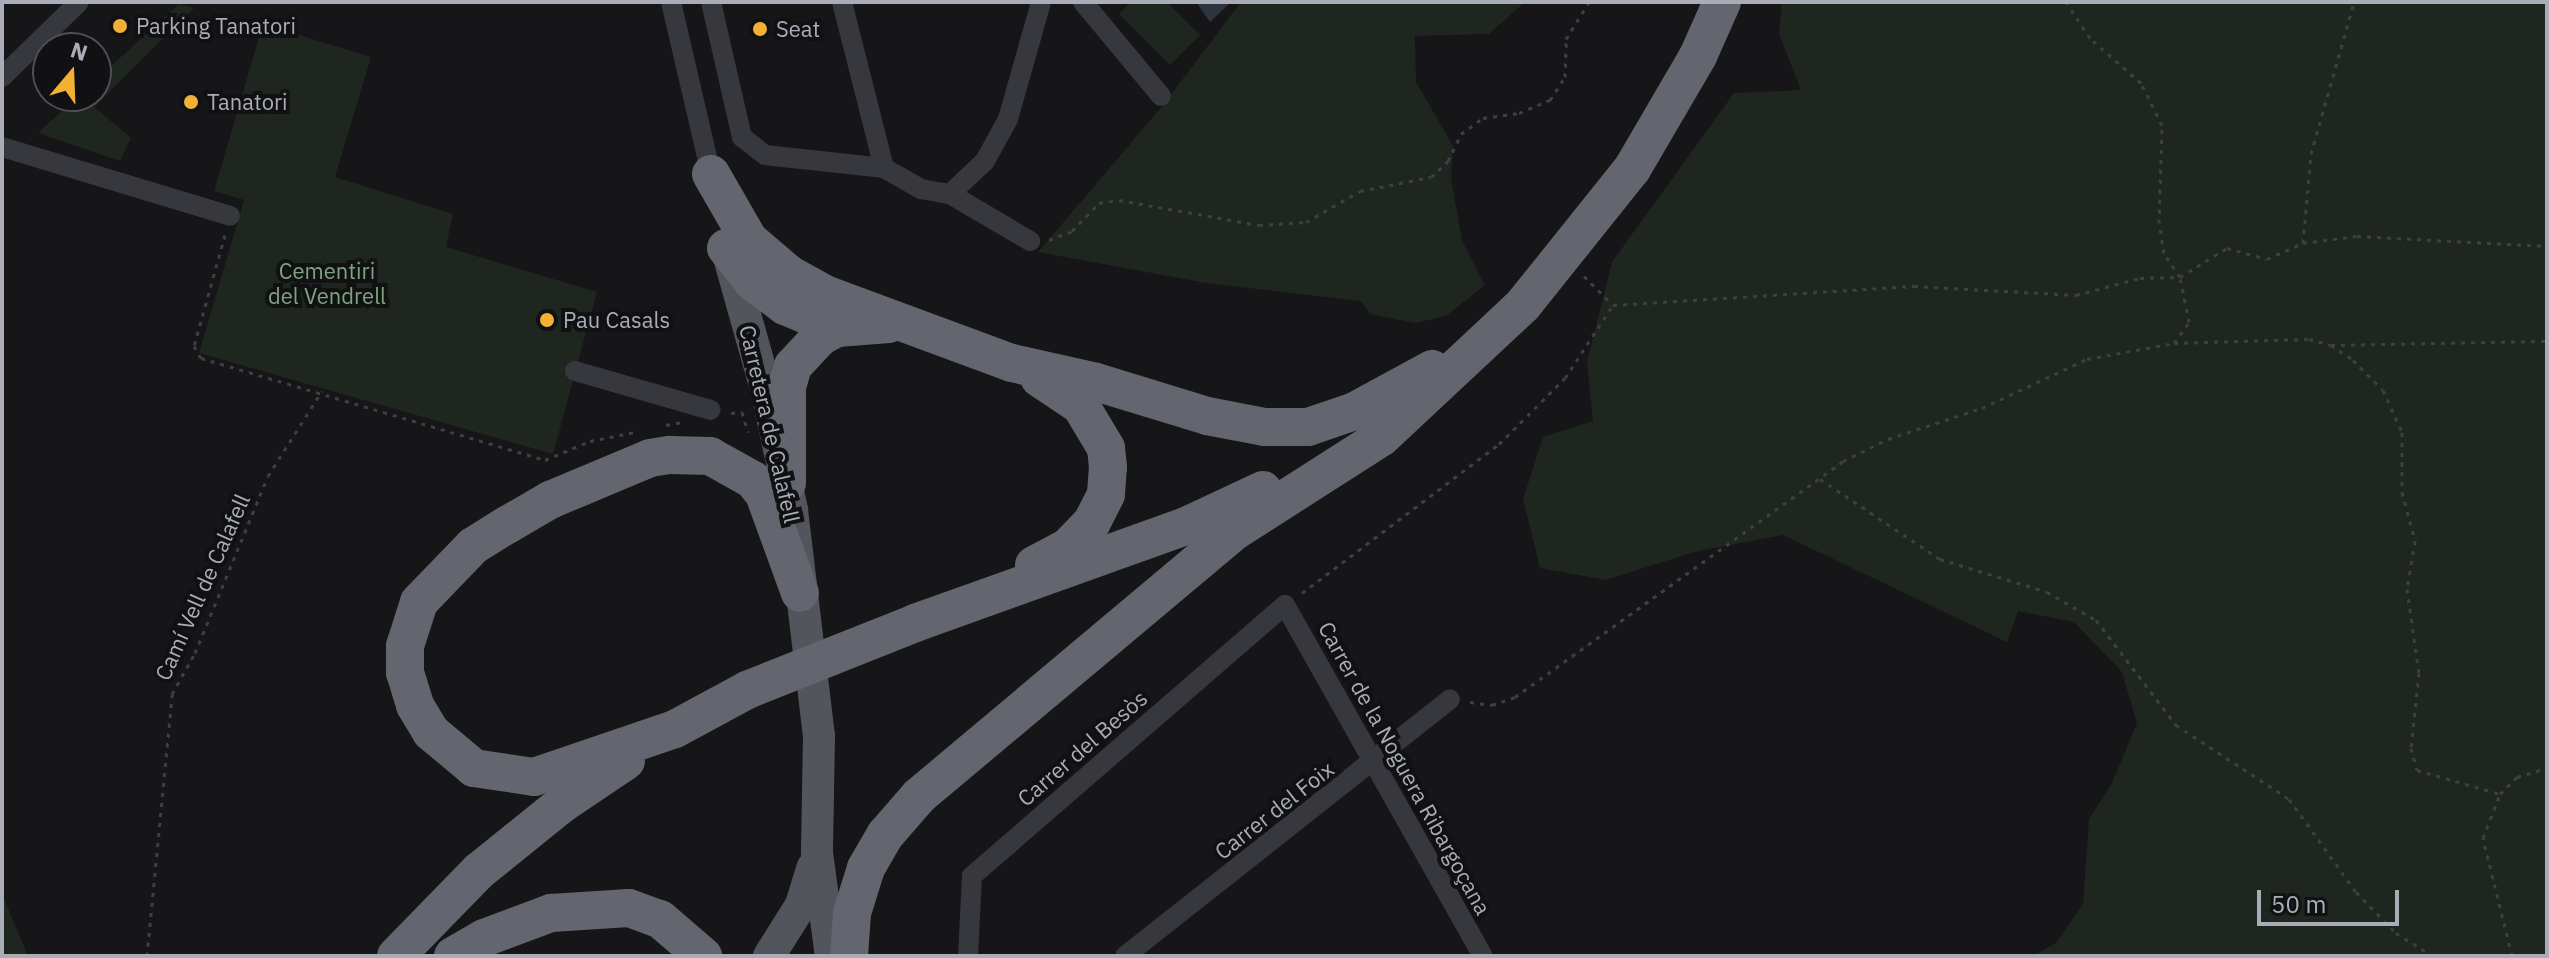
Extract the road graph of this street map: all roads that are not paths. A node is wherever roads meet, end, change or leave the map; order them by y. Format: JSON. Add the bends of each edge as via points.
{"nodes":[{"id":1,"x":79,"y":2,"type":"edge"},
{"id":2,"x":671,"y":2,"type":"edge"},
{"id":3,"x":711,"y":2,"type":"edge"},
{"id":4,"x":842,"y":2,"type":"edge"},
{"id":5,"x":1041,"y":2,"type":"edge"},
{"id":6,"x":1083,"y":2,"type":"edge"},
{"id":7,"x":1722,"y":2,"type":"edge"},
{"id":8,"x":2,"y":77,"type":"edge"},
{"id":9,"x":1161,"y":96,"type":"dead end"},
{"id":10,"x":2,"y":147,"type":"edge"},
{"id":11,"x":884,"y":168,"type":"junction"},
{"id":12,"x":711,"y":174,"type":"junction"},
{"id":13,"x":950,"y":194,"type":"junction"},
{"id":14,"x":230,"y":216,"type":"road end"},
{"id":15,"x":1030,"y":241,"type":"road end"},
{"id":16,"x":726,"y":248,"type":"junction"},
{"id":17,"x":897,"y":324,"type":"junction"},
{"id":18,"x":837,"y":328,"type":"junction"},
{"id":19,"x":1474,"y":348,"type":"junction"},
{"id":20,"x":1012,"y":363,"type":"junction"},
{"id":21,"x":575,"y":371,"type":"dead end"},
{"id":22,"x":1431,"y":385,"type":"junction"},
{"id":23,"x":721,"y":414,"type":"road end"},
{"id":24,"x":787,"y":483,"type":"junction"},
{"id":25,"x":800,"y":593,"type":"junction"},
{"id":26,"x":979,"y":601,"type":"junction"},
{"id":27,"x":1285,"y":605,"type":"joint"},
{"id":28,"x":1450,"y":699,"type":"road end"},
{"id":29,"x":675,"y":729,"type":"junction"},
{"id":30,"x":1376,"y":762,"type":"junction"},
{"id":31,"x":817,"y":853,"type":"junction"},
{"id":32,"x":396,"y":956,"type":"edge"},
{"id":33,"x":453,"y":956,"type":"edge"},
{"id":34,"x":703,"y":956,"type":"edge"},
{"id":35,"x":769,"y":956,"type":"edge"},
{"id":36,"x":831,"y":956,"type":"edge"},
{"id":37,"x":849,"y":956,"type":"edge"},
{"id":38,"x":968,"y":956,"type":"edge"},
{"id":39,"x":1125,"y":956,"type":"edge"},
{"id":40,"x":1483,"y":956,"type":"edge"}],
"edges":[{"from":1,"to":8,"type":"street"},
{"from":2,"to":12,"type":"street","name":"Carretera de Calafell"},
{"from":3,"to":11,"type":"street","via":[[742,137],[765,155]]},
{"from":4,"to":11,"type":"street"},
{"from":5,"to":13,"type":"street","via":[[1008,119],[985,161]]},
{"from":6,"to":9,"type":"street"},
{"from":7,"to":19,"type":"highway","via":[[1661,123],[1565,257],[1523,305]]},
{"from":10,"to":14,"type":"street"},
{"from":11,"to":13,"type":"street","via":[[921,189]]},
{"from":12,"to":16,"type":"main road","name":"Carretera de Calafell"},
{"from":12,"to":17,"type":"highway","via":[[749,240],[789,274]]},
{"from":13,"to":15,"type":"street"},
{"from":16,"to":18,"type":"highway","via":[[753,282],[785,306]]},
{"from":16,"to":24,"type":"main road","name":"Carretera de Calafell"},
{"from":17,"to":18,"type":"highway"},
{"from":17,"to":20,"type":"highway"},
{"from":18,"to":24,"type":"highway","via":[[820,337],[793,366],[787,387]]},
{"from":19,"to":20,"type":"highway","via":[[1355,411],[1308,427],[1234,423]]},
{"from":19,"to":22,"type":"highway"},
{"from":20,"to":26,"type":"highway","via":[[1054,387],[1094,423],[1106,448],[1106,494],[1092,522],[1069,546]]},
{"from":21,"to":23,"type":"street"},
{"from":22,"to":26,"type":"highway","via":[[1353,440],[1270,486],[1186,526]]},
{"from":22,"to":37,"type":"highway","via":[[1382,437],[1235,531],[919,796],[886,834],[866,868],[852,913]]},
{"from":24,"to":25,"type":"main road","name":"Carretera de Calafell"},
{"from":25,"to":29,"type":"highway","via":[[764,494],[734,466],[710,456],[650,458],[550,500],[473,546],[419,602],[405,646],[405,673],[415,705],[431,732],[474,768],[534,777]]},
{"from":25,"to":31,"type":"main road","name":"Carretera de Calafell","via":[[819,735]]},
{"from":26,"to":29,"type":"highway","bridge":true,"via":[[747,690]]},
{"from":27,"to":30,"type":"street","name":"Carrer de la Noguera Ribargoçana"},
{"from":27,"to":38,"type":"street","name":"Carrer del Besòs","via":[[972,876]]},
{"from":28,"to":30,"type":"street","name":"Carrer del Foix"},
{"from":29,"to":32,"type":"highway","via":[[479,871]]},
{"from":30,"to":39,"type":"street","name":"Carrer del Foix"},
{"from":30,"to":40,"type":"street","name":"Carrer de la Noguera Ribargoçana"},
{"from":31,"to":35,"type":"main road","name":"Carretera de Calafell","via":[[801,905]]},
{"from":31,"to":36,"type":"main road","name":"Carretera de Calafell"},
{"from":33,"to":34,"type":"highway","via":[[484,938],[551,913],[617,908],[660,919]]}]}
